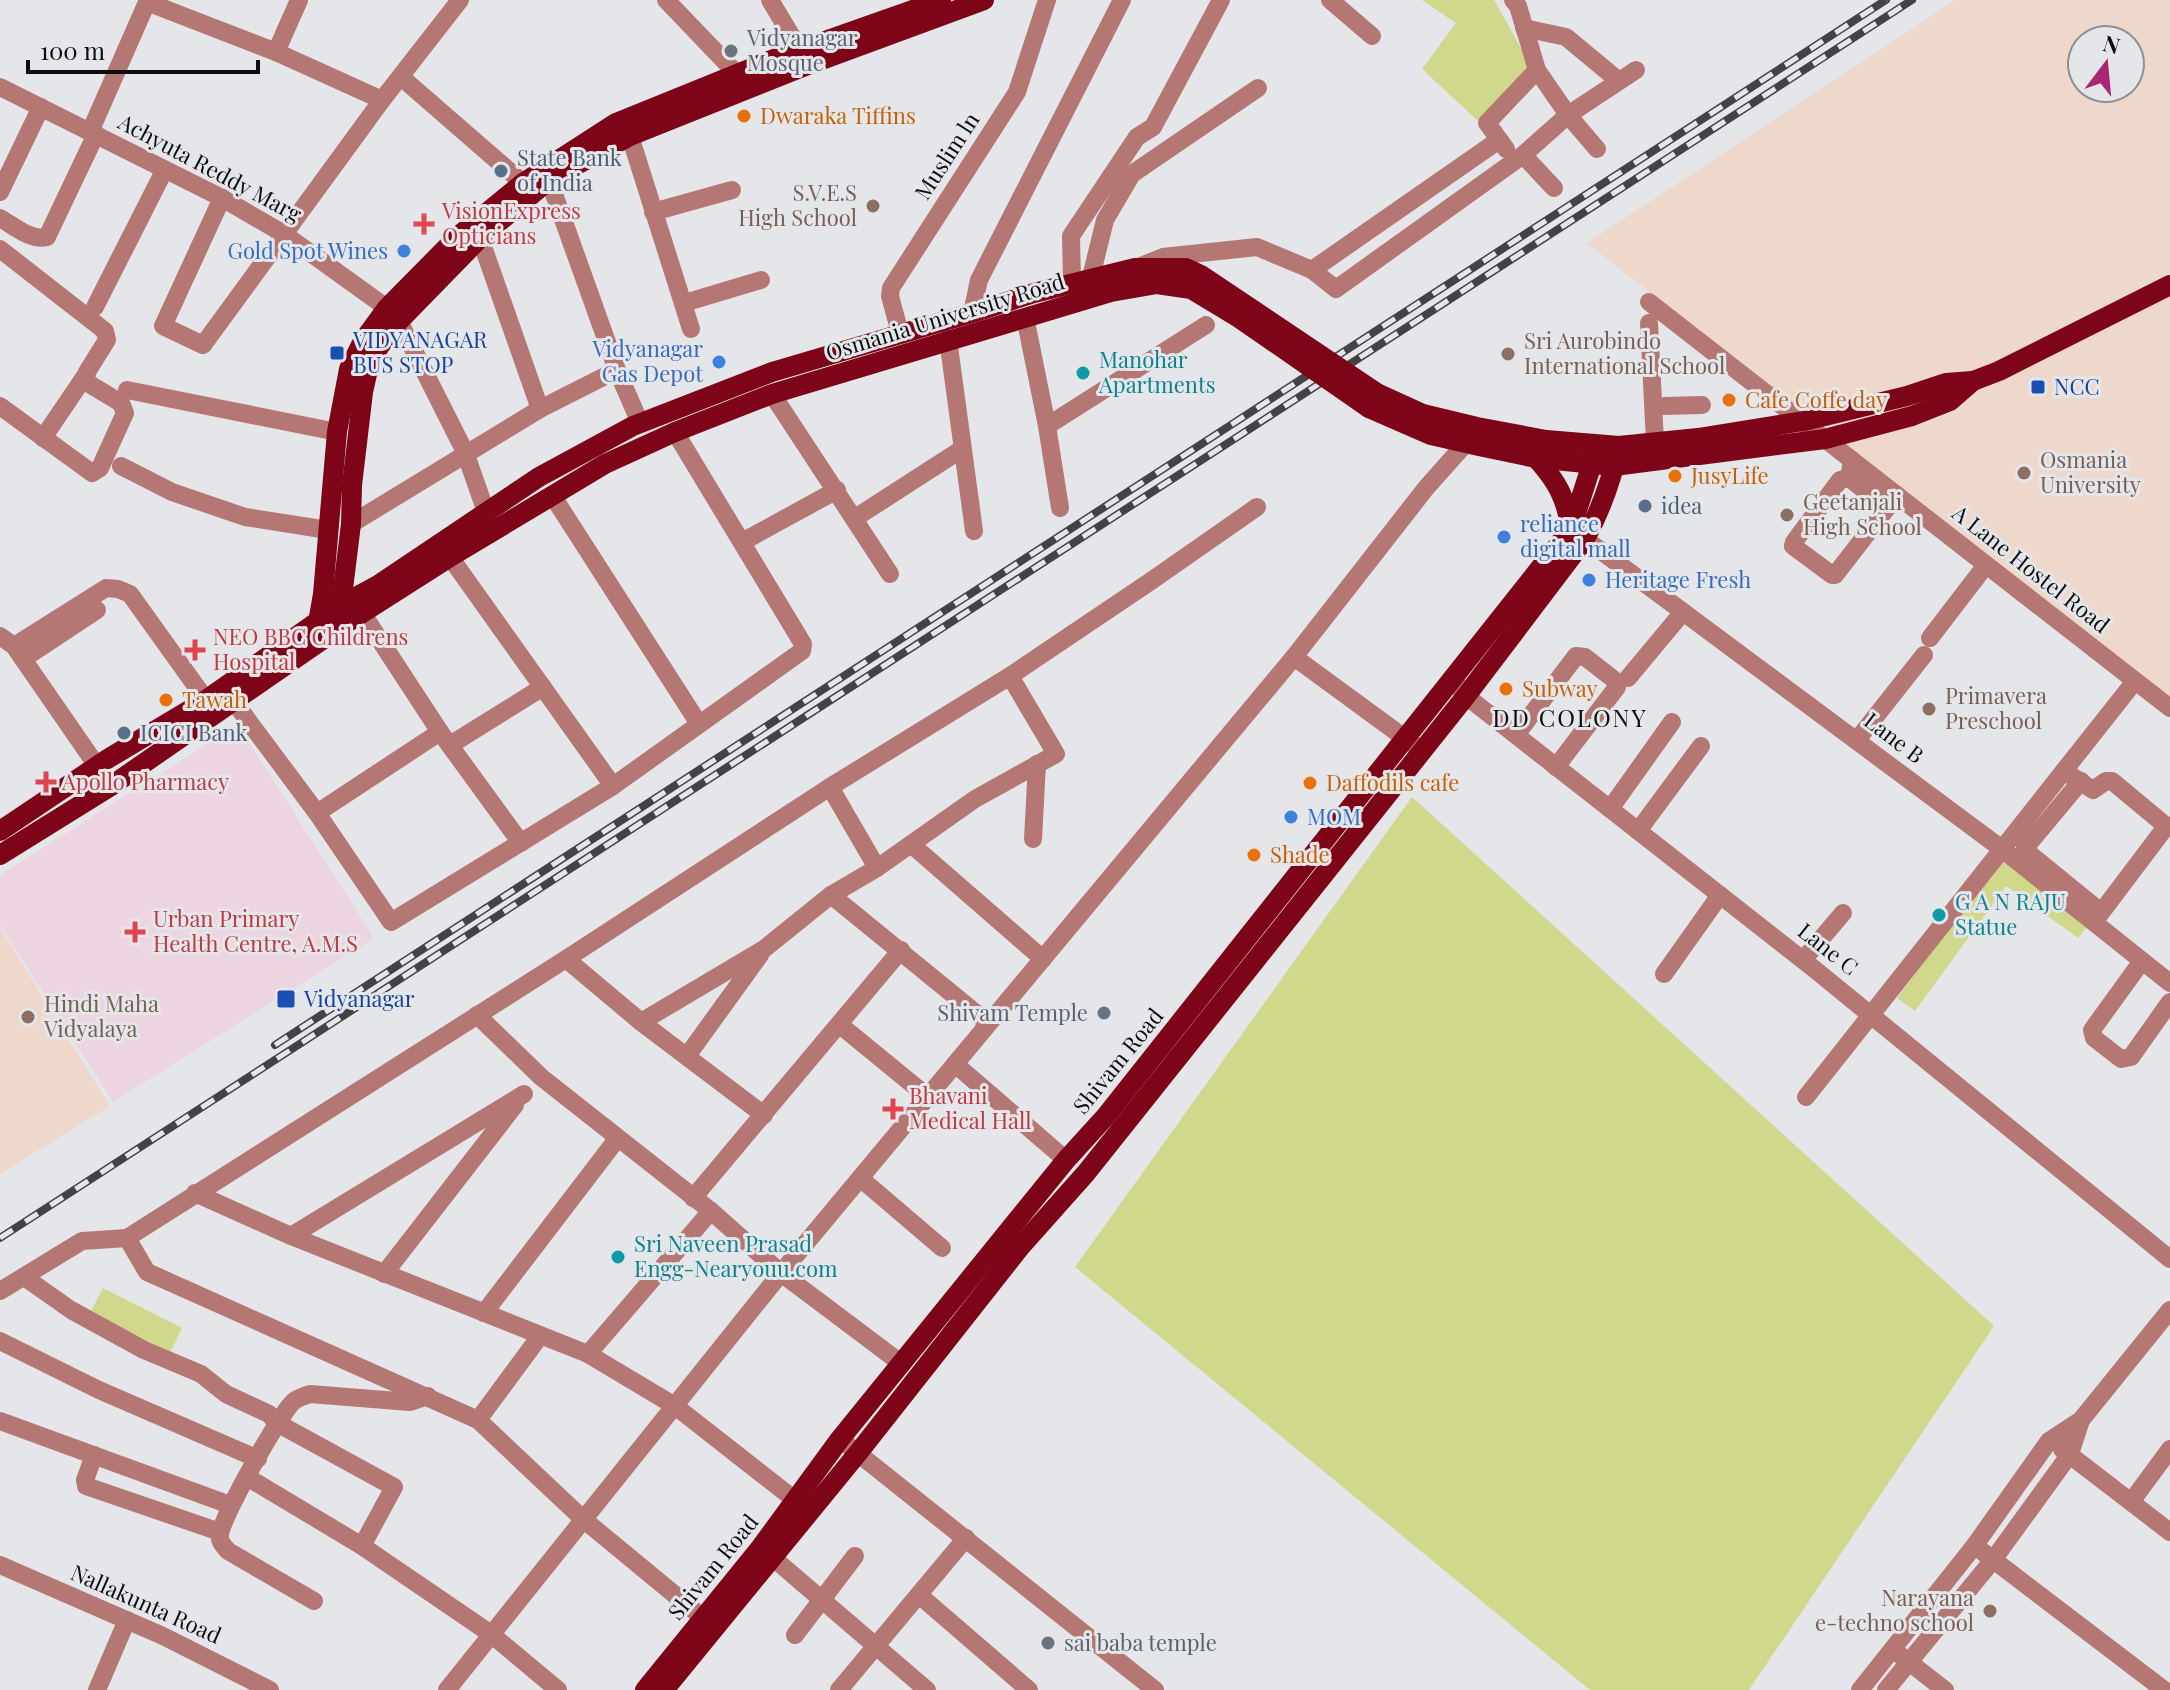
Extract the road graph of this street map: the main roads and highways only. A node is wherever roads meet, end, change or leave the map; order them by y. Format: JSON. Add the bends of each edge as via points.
{"nodes":[{"id":1,"x":941,"y":0,"type":"edge"},
{"id":2,"x":984,"y":0,"type":"edge"},
{"id":3,"x":893,"y":8,"type":"edge"},
{"id":4,"x":1158,"y":276,"type":"junction"},
{"id":5,"x":2170,"y":285,"type":"edge"},
{"id":6,"x":393,"y":314,"type":"junction"},
{"id":7,"x":1973,"y":381,"type":"junction"},
{"id":8,"x":1457,"y":434,"type":"junction"},
{"id":9,"x":1608,"y":445,"type":"junction"},
{"id":10,"x":1536,"y":458,"type":"junction"},
{"id":11,"x":1593,"y":466,"type":"junction"},
{"id":12,"x":1614,"y":466,"type":"junction"},
{"id":13,"x":1578,"y":534,"type":"junction"},
{"id":14,"x":345,"y":570,"type":"junction"},
{"id":15,"x":378,"y":585,"type":"junction"},
{"id":16,"x":351,"y":610,"type":"junction"},
{"id":17,"x":322,"y":630,"type":"junction"},
{"id":18,"x":1413,"y":743,"type":"junction"},
{"id":19,"x":0,"y":831,"type":"edge"},
{"id":20,"x":0,"y":855,"type":"edge"},
{"id":21,"x":645,"y":1690,"type":"edge"},
{"id":22,"x":664,"y":1690,"type":"edge"}],
"edges":[{"from":1,"to":3,"type":"main road"},
{"from":2,"to":6,"type":"main road","via":[[630,136],[549,180]]},
{"from":3,"to":6,"type":"main road","via":[[616,123],[523,183],[457,237]]},
{"from":4,"to":8,"type":"main road","name":"Osmania University Road","bridge":true,"via":[[1186,268],[1201,275],[1377,393]]},
{"from":4,"to":15,"type":"main road","name":"Osmania University Road","via":[[1135,268],[1081,280],[772,372],[640,423],[592,446]]},
{"from":4,"to":16,"type":"main road","name":"Osmania University Road","via":[[772,394],[675,432],[605,464]]},
{"from":5,"to":7,"type":"main road","name":"Osmania University Road"},
{"from":6,"to":14,"type":"main road","via":[[363,392]]},
{"from":6,"to":17,"type":"main road","via":[[363,341],[349,369],[337,432]]},
{"from":7,"to":9,"type":"main road","name":"Osmania University Road","via":[[1946,383],[1804,421]]},
{"from":7,"to":12,"type":"main road","name":"Osmania University Road","via":[[1950,401],[1912,416],[1825,439]]},
{"from":8,"to":9,"type":"main road","name":"Osmania University Road"},
{"from":8,"to":10,"type":"main road","name":"Osmania University Road"},
{"from":9,"to":11,"type":"main road","name":"Shivam Road"},
{"from":9,"to":12,"type":"main road","name":"Shivam Road"},
{"from":10,"to":11,"type":"main road","name":"Osmania University Road"},
{"from":10,"to":13,"type":"main road","via":[[1563,493]]},
{"from":11,"to":12,"type":"main road","name":"Osmania University Road"},
{"from":11,"to":13,"type":"main road","name":"Shivam Road"},
{"from":12,"to":13,"type":"main road","name":"Shivam Road","via":[[1595,520]]},
{"from":13,"to":18,"type":"main road","name":"Shivam Road"},
{"from":14,"to":15,"type":"main road"},
{"from":14,"to":16,"type":"main road"},
{"from":15,"to":16,"type":"main road","name":"Osmania University Road"},
{"from":16,"to":17,"type":"main road","name":"Osmania University Road"},
{"from":17,"to":19,"type":"main road","name":"Osmania University Road"},
{"from":17,"to":20,"type":"main road","name":"Osmania University Road","via":[[235,703]]},
{"from":18,"to":21,"type":"main road","name":"Shivam Road","via":[[1066,1160]]},
{"from":18,"to":22,"type":"main road","name":"Shivam Road","via":[[1095,1161]]}]}
